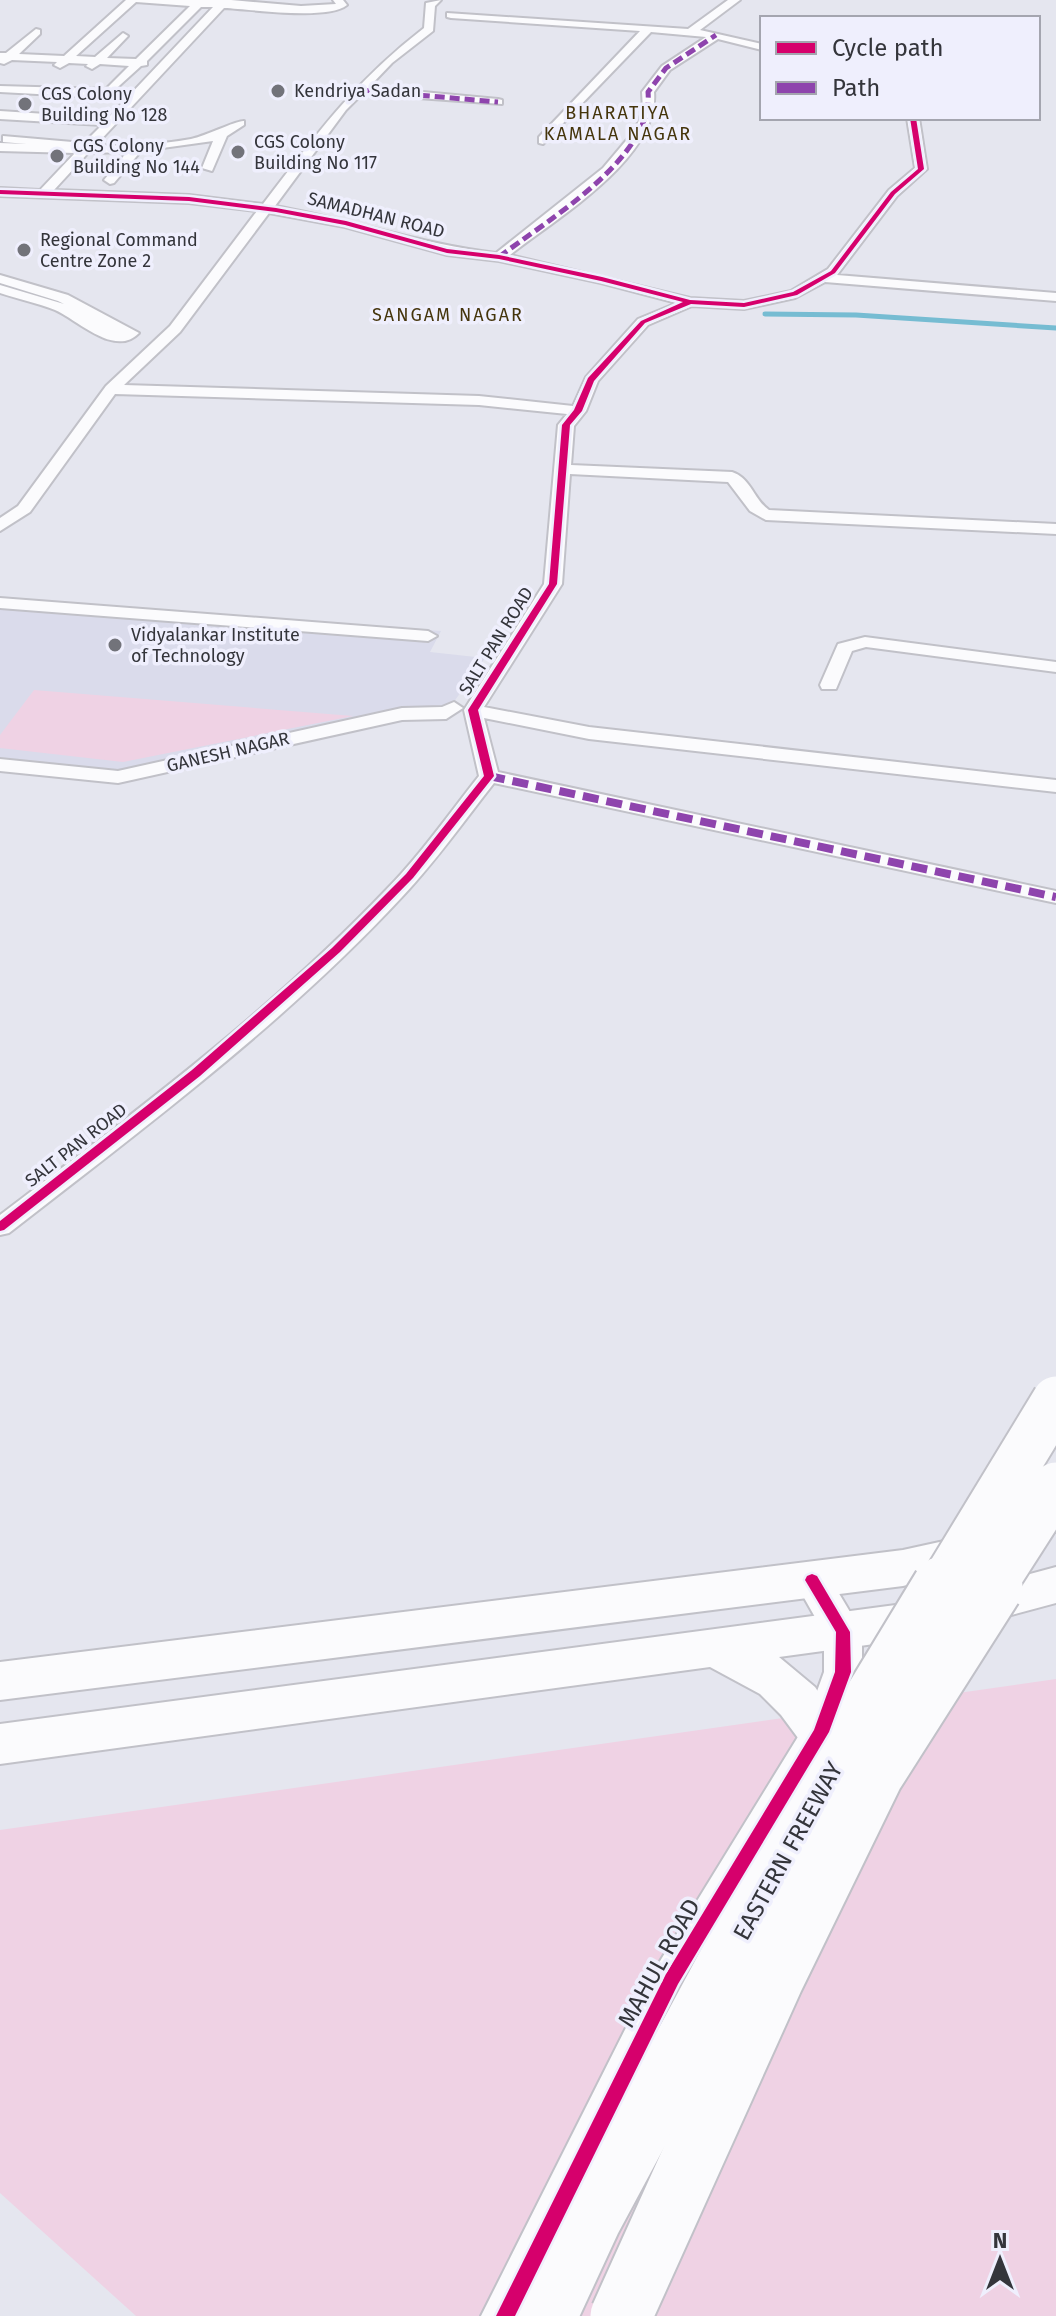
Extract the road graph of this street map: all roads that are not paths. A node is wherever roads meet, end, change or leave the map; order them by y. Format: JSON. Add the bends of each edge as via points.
{"nodes":[{"id":1,"x":132,"y":0,"type":"edge"},
{"id":2,"x":139,"y":0,"type":"edge"},
{"id":3,"x":338,"y":0,"type":"edge"},
{"id":4,"x":436,"y":0,"type":"edge"},
{"id":5,"x":735,"y":0,"type":"edge"},
{"id":6,"x":224,"y":2,"type":"edge"},
{"id":7,"x":199,"y":3,"type":"junction"},
{"id":8,"x":451,"y":15,"type":"dead end"},
{"id":9,"x":648,"y":29,"type":"junction"},
{"id":10,"x":36,"y":32,"type":"dead end"},
{"id":11,"x":691,"y":32,"type":"junction"},
{"id":12,"x":716,"y":35,"type":"junction"},
{"id":13,"x":123,"y":36,"type":"dead end"},
{"id":14,"x":760,"y":39,"type":"edge"},
{"id":15,"x":747,"y":44,"type":"junction"},
{"id":16,"x":760,"y":47,"type":"edge"},
{"id":17,"x":4,"y":56,"type":"edge"},
{"id":18,"x":67,"y":59,"type":"junction"},
{"id":19,"x":98,"y":61,"type":"junction"},
{"id":20,"x":135,"y":63,"type":"junction"},
{"id":21,"x":166,"y":64,"type":"junction"},
{"id":22,"x":0,"y":66,"type":"edge"},
{"id":23,"x":87,"y":71,"type":"dead end"},
{"id":24,"x":76,"y":82,"type":"dead end"},
{"id":25,"x":0,"y":89,"type":"edge"},
{"id":26,"x":360,"y":90,"type":"junction"},
{"id":27,"x":31,"y":91,"type":"junction"},
{"id":28,"x":64,"y":93,"type":"junction"},
{"id":29,"x":498,"y":102,"type":"dead end"},
{"id":30,"x":0,"y":115,"type":"edge"},
{"id":31,"x":28,"y":117,"type":"junction"},
{"id":32,"x":913,"y":120,"type":"edge"},
{"id":33,"x":111,"y":122,"type":"junction"},
{"id":34,"x":240,"y":123,"type":"dead end"},
{"id":35,"x":222,"y":135,"type":"junction"},
{"id":36,"x":7,"y":139,"type":"junction"},
{"id":37,"x":543,"y":140,"type":"dead end"},
{"id":38,"x":138,"y":147,"type":"junction"},
{"id":39,"x":84,"y":150,"type":"junction"},
{"id":40,"x":208,"y":168,"type":"dead end"},
{"id":41,"x":110,"y":180,"type":"dead end"},
{"id":42,"x":0,"y":192,"type":"edge"},
{"id":43,"x":44,"y":193,"type":"junction"},
{"id":44,"x":0,"y":200,"type":"edge"},
{"id":45,"x":235,"y":205,"type":"junction"},
{"id":46,"x":268,"y":209,"type":"junction"},
{"id":47,"x":499,"y":257,"type":"junction"},
{"id":48,"x":823,"y":278,"type":"junction"},
{"id":49,"x":0,"y":279,"type":"edge"},
{"id":50,"x":0,"y":289,"type":"edge"},
{"id":51,"x":1056,"y":297,"type":"edge"},
{"id":52,"x":690,"y":302,"type":"junction"},
{"id":53,"x":111,"y":389,"type":"junction"},
{"id":54,"x":578,"y":411,"type":"junction"},
{"id":55,"x":562,"y":469,"type":"junction"},
{"id":56,"x":0,"y":526,"type":"edge"},
{"id":57,"x":1056,"y":529,"type":"edge"},
{"id":58,"x":0,"y":603,"type":"edge"},
{"id":59,"x":428,"y":636,"type":"dead end"},
{"id":60,"x":1056,"y":667,"type":"edge"},
{"id":61,"x":829,"y":685,"type":"dead end"},
{"id":62,"x":464,"y":709,"type":"junction"},
{"id":63,"x":0,"y":765,"type":"edge"},
{"id":64,"x":489,"y":776,"type":"junction"},
{"id":65,"x":1056,"y":786,"type":"edge"},
{"id":66,"x":1056,"y":897,"type":"edge"},
{"id":67,"x":0,"y":1227,"type":"edge"},
{"id":68,"x":1056,"y":1400,"type":"edge"},
{"id":69,"x":1056,"y":1487,"type":"edge"},
{"id":70,"x":903,"y":1568,"type":"junction"},
{"id":71,"x":812,"y":1580,"type":"junction"},
{"id":72,"x":1056,"y":1585,"type":"edge"},
{"id":73,"x":933,"y":1618,"type":"junction"},
{"id":74,"x":843,"y":1632,"type":"junction"},
{"id":75,"x":716,"y":1649,"type":"junction"},
{"id":76,"x":0,"y":1681,"type":"edge"},
{"id":77,"x":821,"y":1732,"type":"junction"},
{"id":78,"x":0,"y":1744,"type":"edge"},
{"id":79,"x":505,"y":2316,"type":"edge"},
{"id":80,"x":546,"y":2316,"type":"edge"},
{"id":81,"x":621,"y":2316,"type":"edge"},
{"id":82,"x":646,"y":2316,"type":"edge"}],
"edges":[{"from":1,"to":18,"type":"street"},
{"from":2,"to":7,"type":"street"},
{"from":3,"to":6,"type":"street","via":[[342,5],[327,9]]},
{"from":4,"to":26,"type":"street","via":[[430,5],[429,29]]},
{"from":5,"to":11,"type":"street"},
{"from":6,"to":7,"type":"street"},
{"from":6,"to":21,"type":"street"},
{"from":7,"to":20,"type":"street"},
{"from":8,"to":9,"type":"street"},
{"from":9,"to":11,"type":"street"},
{"from":9,"to":37,"type":"street"},
{"from":10,"to":17,"type":"street"},
{"from":11,"to":12,"type":"street"},
{"from":12,"to":15,"type":"street"},
{"from":12,"to":47,"type":"street","via":[[666,68],[648,92],[649,111],[629,148],[603,175]]},
{"from":13,"to":19,"type":"street"},
{"from":14,"to":15,"type":"street"},
{"from":15,"to":16,"type":"street"},
{"from":17,"to":18,"type":"street"},
{"from":17,"to":22,"type":"street"},
{"from":18,"to":19,"type":"street"},
{"from":18,"to":27,"type":"street"},
{"from":19,"to":20,"type":"street"},
{"from":19,"to":23,"type":"street"},
{"from":20,"to":21,"type":"street"},
{"from":20,"to":28,"type":"street","via":[[109,92]]},
{"from":21,"to":33,"type":"street"},
{"from":24,"to":28,"type":"street"},
{"from":25,"to":27,"type":"street"},
{"from":26,"to":29,"type":"street"},
{"from":26,"to":46,"type":"street"},
{"from":27,"to":28,"type":"street"},
{"from":30,"to":31,"type":"street"},
{"from":31,"to":33,"type":"street"},
{"from":31,"to":36,"type":"street"},
{"from":32,"to":48,"type":"street","name":"SALT PAN ROAD","via":[[921,169],[893,193],[864,236]]},
{"from":33,"to":39,"type":"street"},
{"from":34,"to":35,"type":"street"},
{"from":35,"to":38,"type":"street"},
{"from":35,"to":40,"type":"street"},
{"from":36,"to":36,"type":"street","via":[[0,147],[81,146]]},
{"from":38,"to":39,"type":"street"},
{"from":38,"to":41,"type":"street"},
{"from":39,"to":43,"type":"street"},
{"from":42,"to":43,"type":"street","name":"SAMADHAN ROAD"},
{"from":43,"to":45,"type":"street","name":"SAMADHAN ROAD"},
{"from":44,"to":45,"type":"street"},
{"from":45,"to":46,"type":"street","name":"SAMADHAN ROAD"},
{"from":46,"to":47,"type":"street","name":"SAMADHAN ROAD","via":[[346,223],[447,251]]},
{"from":46,"to":53,"type":"street","via":[[175,329]]},
{"from":47,"to":52,"type":"street","name":"SAMADHAN ROAD"},
{"from":48,"to":51,"type":"street"},
{"from":48,"to":52,"type":"street","name":"SALT PAN ROAD","via":[[795,294],[744,305]]},
{"from":49,"to":50,"type":"street","via":[[63,298],[132,333],[111,336],[59,307]]},
{"from":52,"to":54,"type":"street","name":"SALT PAN ROAD","via":[[643,322],[591,380]]},
{"from":53,"to":54,"type":"street","via":[[483,401]]},
{"from":53,"to":56,"type":"street","via":[[24,509]]},
{"from":54,"to":55,"type":"street","name":"SALT PAN ROAD","via":[[566,425]]},
{"from":55,"to":57,"type":"street","via":[[732,477],[740,481],[756,510],[766,515]]},
{"from":55,"to":62,"type":"street","name":"SALT PAN ROAD","via":[[553,584]]},
{"from":58,"to":59,"type":"street"},
{"from":60,"to":61,"type":"street","via":[[865,642],[844,648]]},
{"from":62,"to":63,"type":"street","name":"GANESH NAGAR","via":[[402,714],[118,777]]},
{"from":62,"to":64,"type":"street","name":"SALT PAN ROAD"},
{"from":62,"to":65,"type":"street","name":"GANESH NAGAR","via":[[589,733]]},
{"from":64,"to":66,"type":"street"},
{"from":64,"to":67,"type":"street","name":"SALT PAN ROAD","via":[[383,905],[246,1030]]},
{"from":68,"to":80,"type":"highway","name":"EASTERN FREEWAY","bridge":true,"via":[[836,1763],[591,2219]]},
{"from":69,"to":70,"type":"main road","via":[[1041,1511],[984,1550]]},
{"from":69,"to":81,"type":"highway","name":"EASTERN FREEWAY","bridge":true,"via":[[873,1774],[773,1979]]},
{"from":70,"to":71,"type":"main road"},
{"from":70,"to":73,"type":"street"},
{"from":71,"to":74,"type":"street"},
{"from":71,"to":76,"type":"main road"},
{"from":72,"to":73,"type":"main road"},
{"from":73,"to":74,"type":"main road"},
{"from":73,"to":82,"type":"street","via":[[940,1646],[937,1688],[922,1725],[668,2256]]},
{"from":74,"to":75,"type":"main road"},
{"from":74,"to":77,"type":"street","name":"MAHUL ROAD","via":[[843,1672]]},
{"from":75,"to":77,"type":"main road","via":[[763,1669],[794,1694]]},
{"from":75,"to":78,"type":"main road"},
{"from":77,"to":79,"type":"street","name":"MAHUL ROAD","via":[[672,1979]]}]}
